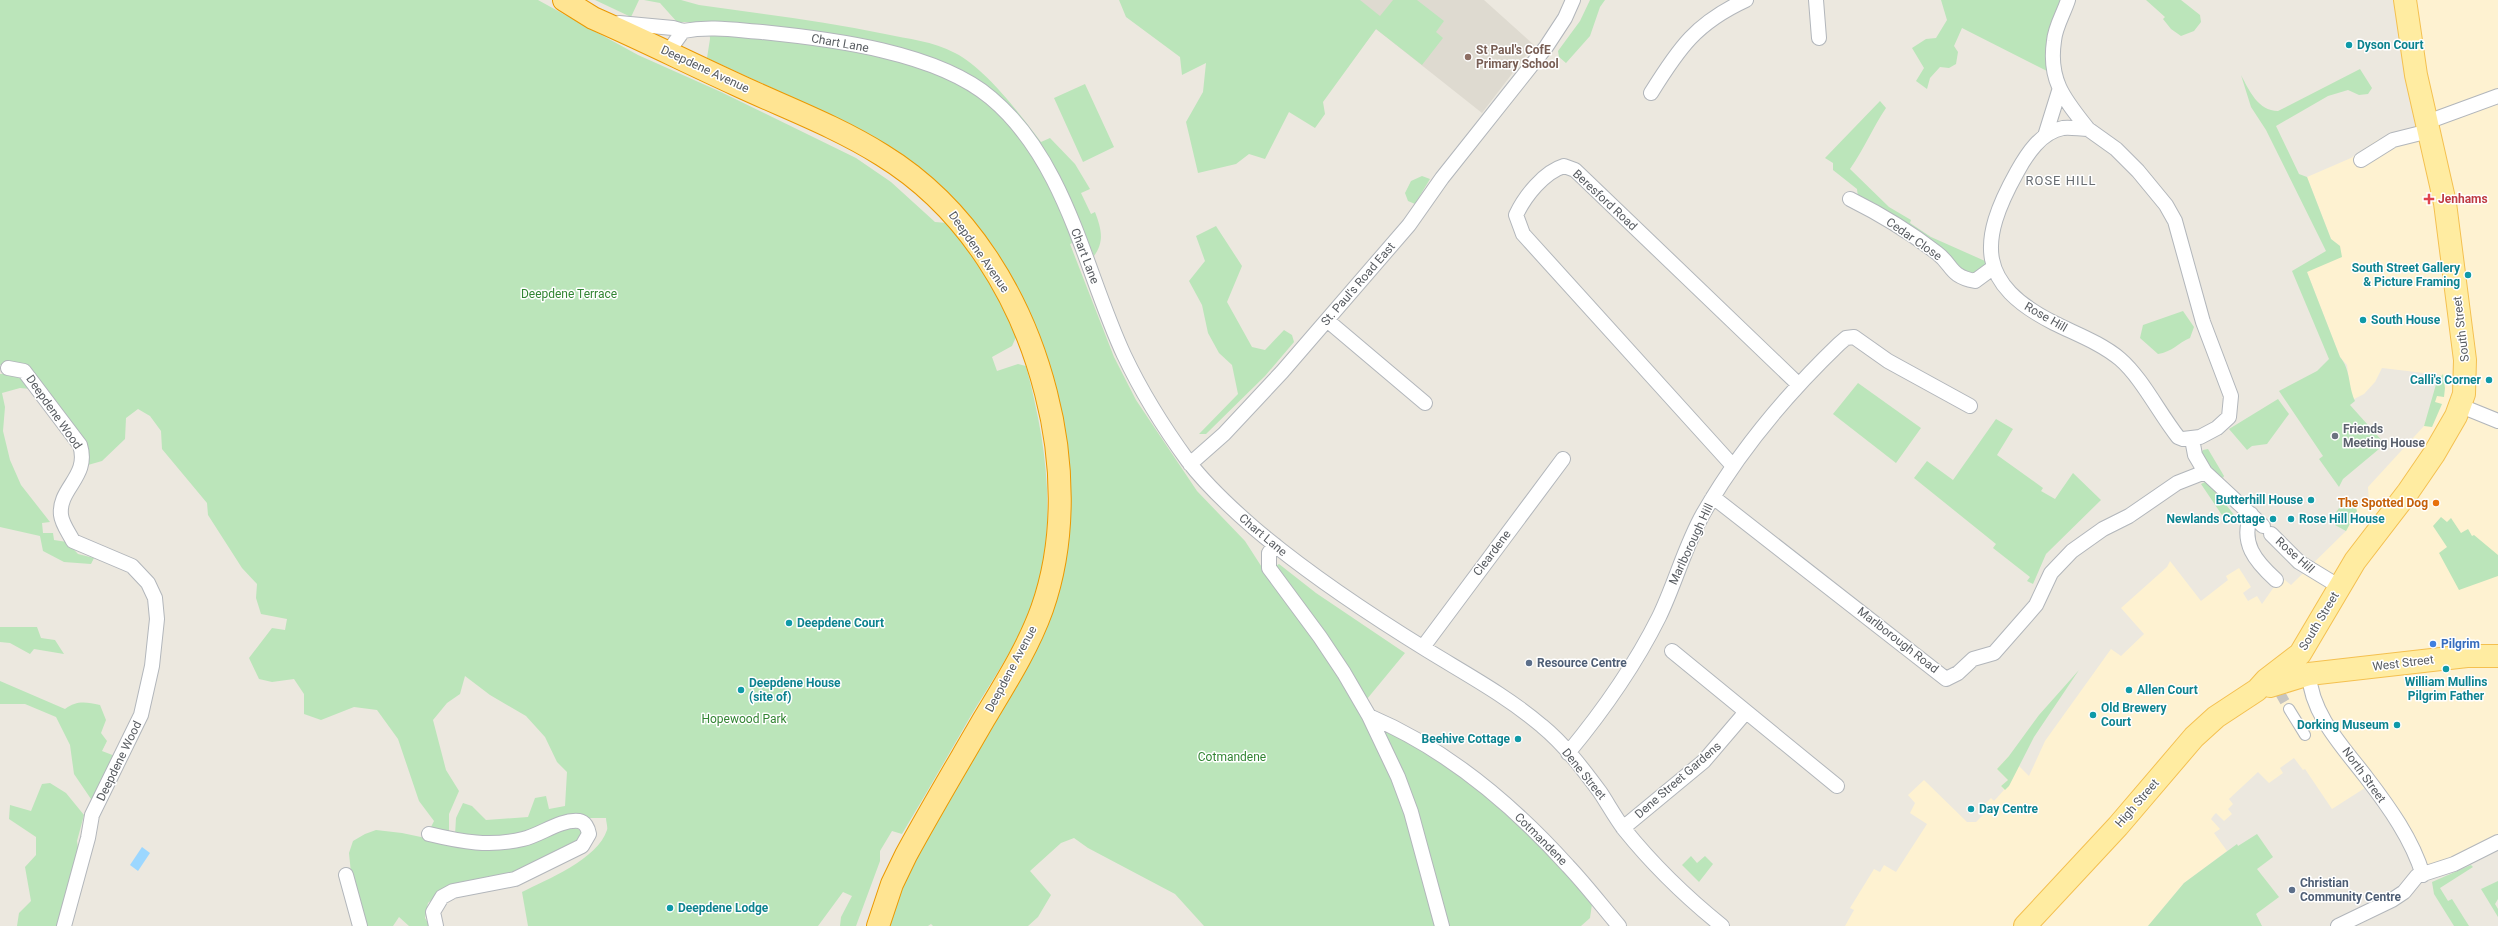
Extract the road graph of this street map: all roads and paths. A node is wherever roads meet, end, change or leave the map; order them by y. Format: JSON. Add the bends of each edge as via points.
{"nodes":[{"id":1,"x":564,"y":0,"type":"edge"},
{"id":2,"x":1573,"y":0,"type":"edge"},
{"id":3,"x":1746,"y":0,"type":"edge"},
{"id":4,"x":1816,"y":0,"type":"edge"},
{"id":5,"x":2068,"y":0,"type":"edge"},
{"id":6,"x":2405,"y":0,"type":"edge"},
{"id":7,"x":593,"y":18,"type":"junction"},
{"id":8,"x":683,"y":31,"type":"junction"},
{"id":9,"x":1820,"y":38,"type":"dead end"},
{"id":10,"x":668,"y":52,"type":"junction"},
{"id":11,"x":2059,"y":91,"type":"junction"},
{"id":12,"x":1651,"y":93,"type":"dead end"},
{"id":13,"x":2498,"y":96,"type":"edge"},
{"id":14,"x":2428,"y":127,"type":"junction"},
{"id":15,"x":2088,"y":129,"type":"junction"},
{"id":16,"x":2044,"y":136,"type":"junction"},
{"id":17,"x":2361,"y":160,"type":"dead end"},
{"id":18,"x":1850,"y":199,"type":"dead end"},
{"id":19,"x":1994,"y":267,"type":"junction"},
{"id":20,"x":1328,"y":321,"type":"junction"},
{"id":21,"x":8,"y":368,"type":"dead end"},
{"id":22,"x":1798,"y":384,"type":"junction"},
{"id":23,"x":1425,"y":403,"type":"dead end"},
{"id":24,"x":1970,"y":406,"type":"dead end"},
{"id":25,"x":2461,"y":406,"type":"junction"},
{"id":26,"x":2498,"y":421,"type":"edge"},
{"id":27,"x":2192,"y":439,"type":"junction"},
{"id":28,"x":1562,"y":459,"type":"dead end"},
{"id":29,"x":1190,"y":464,"type":"junction"},
{"id":30,"x":1733,"y":466,"type":"junction"},
{"id":31,"x":2205,"y":472,"type":"junction"},
{"id":32,"x":1713,"y":497,"type":"junction"},
{"id":33,"x":2251,"y":514,"type":"junction"},
{"id":34,"x":1275,"y":545,"type":"junction"},
{"id":35,"x":2276,"y":580,"type":"dead end"},
{"id":36,"x":2340,"y":587,"type":"junction"},
{"id":37,"x":2311,"y":636,"type":"junction"},
{"id":38,"x":1423,"y":647,"type":"junction"},
{"id":39,"x":1672,"y":651,"type":"dead end"},
{"id":40,"x":2498,"y":656,"type":"edge"},
{"id":41,"x":2309,"y":674,"type":"junction"},
{"id":42,"x":2271,"y":689,"type":"junction"},
{"id":43,"x":2289,"y":709,"type":"tunnel mouth"},
{"id":44,"x":1745,"y":713,"type":"junction"},
{"id":45,"x":1369,"y":716,"type":"junction"},
{"id":46,"x":2305,"y":735,"type":"dead end"},
{"id":47,"x":1568,"y":753,"type":"junction"},
{"id":48,"x":1837,"y":786,"type":"dead end"},
{"id":49,"x":1623,"y":828,"type":"junction"},
{"id":50,"x":429,"y":834,"type":"dead end"},
{"id":51,"x":2498,"y":842,"type":"edge"},
{"id":52,"x":346,"y":875,"type":"dead end"},
{"id":53,"x":2423,"y":875,"type":"junction"},
{"id":54,"x":64,"y":926,"type":"edge"},
{"id":55,"x":360,"y":926,"type":"edge"},
{"id":56,"x":436,"y":926,"type":"edge"},
{"id":57,"x":878,"y":926,"type":"edge"},
{"id":58,"x":1442,"y":926,"type":"edge"},
{"id":59,"x":1619,"y":926,"type":"edge"},
{"id":60,"x":1722,"y":926,"type":"edge"},
{"id":61,"x":2025,"y":926,"type":"edge"},
{"id":62,"x":2338,"y":926,"type":"edge"}],
"edges":[{"from":1,"to":7,"type":"highway","name":"Deepdene Avenue"},
{"from":2,"to":20,"type":"street","name":"St. Paul's Road East","via":[[1565,18],[1512,92],[1442,178],[1416,216]]},
{"from":3,"to":12,"type":"street","via":[[1710,21],[1688,39]]},
{"from":4,"to":9,"type":"street"},
{"from":5,"to":11,"type":"street","name":"Rose Hill","via":[[2054,40],[2053,59]]},
{"from":6,"to":14,"type":"main road","name":"South Street","via":[[2410,40]]},
{"from":7,"to":8,"type":"street","name":"Chart Lane"},
{"from":7,"to":10,"type":"highway","name":"Deepdene Avenue"},
{"from":8,"to":10,"type":"street"},
{"from":8,"to":29,"type":"street","name":"Chart Lane","via":[[704,27],[731,29],[850,44],[931,65],[954,75],[990,97],[1026,137],[1056,185],[1124,354],[1141,388]]},
{"from":10,"to":57,"type":"highway","name":"Deepdene Avenue","via":[[832,127],[887,158],[943,201],[980,249],[1010,297],[1034,352],[1054,425],[1059,471],[1059,520],[1054,557],[1042,608],[1026,646],[1004,686],[906,854],[892,884]]},
{"from":11,"to":15,"type":"street","name":"Rose Hill"},
{"from":11,"to":16,"type":"street","name":"Rose Hill"},
{"from":13,"to":14,"type":"street"},
{"from":14,"to":17,"type":"street","via":[[2393,140]]},
{"from":14,"to":25,"type":"main road","name":"South Street","via":[[2445,203],[2465,360],[2466,382]]},
{"from":15,"to":16,"type":"street","name":"Rose Hill","via":[[2064,128]]},
{"from":15,"to":27,"type":"street","name":"Rose Hill","via":[[2116,149],[2154,189],[2175,221],[2182,238],[2203,322],[2232,404],[2228,417],[2217,428]]},
{"from":16,"to":19,"type":"street","name":"Rose Hill","via":[[2020,167],[1998,208],[1990,240]]},
{"from":18,"to":19,"type":"street","name":"Cedar Close","via":[[1938,253],[1948,268],[1964,279],[1975,281]]},
{"from":19,"to":27,"type":"street","name":"Rose Hill","via":[[2012,294],[2029,309],[2100,346],[2121,360],[2178,437]]},
{"from":20,"to":23,"type":"street"},
{"from":20,"to":29,"type":"street","name":"St. Paul's Road East","via":[[1224,434]]},
{"from":21,"to":54,"type":"street","name":"Deepdene Wood","via":[[24,371],[80,445],[83,455],[82,466],[64,496],[61,514],[73,541],[132,566],[148,583],[155,598],[158,620],[152,666],[141,715],[92,815]]},
{"from":22,"to":24,"type":"street","name":"Marlborough Hill","via":[[1846,338],[1854,337],[1888,361]]},
{"from":22,"to":30,"type":"street","name":"Marlborough Hill"},
{"from":22,"to":30,"type":"street","name":"Beresford Road","via":[[1571,168],[1564,166],[1554,169],[1520,207],[1516,215],[1523,234]]},
{"from":25,"to":26,"type":"street"},
{"from":25,"to":36,"type":"main road","name":"South Street","via":[[2434,454],[2355,561]]},
{"from":27,"to":31,"type":"street","name":"Rose Hill","via":[[2195,455]]},
{"from":28,"to":38,"type":"street","name":"Cleardene"},
{"from":29,"to":34,"type":"street","name":"Chart Lane","via":[[1233,509]]},
{"from":30,"to":32,"type":"street","name":"Marlborough Hill"},
{"from":31,"to":32,"type":"street","name":"Marlborough Road","via":[[2177,483],[2072,551],[2051,573],[2036,605],[1994,652],[1973,659],[1958,673],[1946,679]]},
{"from":31,"to":33,"type":"street","name":"Rose Hill"},
{"from":32,"to":47,"type":"street","name":"Marlborough Hill","via":[[1645,642]]},
{"from":33,"to":35,"type":"street","via":[[2246,526],[2249,545],[2262,567]]},
{"from":33,"to":36,"type":"street","name":"Rose Hill","via":[[2299,562]]},
{"from":34,"to":38,"type":"street","name":"Chart Lane","via":[[1343,597]]},
{"from":34,"to":45,"type":"street","via":[[1269,553],[1269,568],[1320,637]]},
{"from":36,"to":37,"type":"main road","name":"South Street"},
{"from":37,"to":41,"type":"main road"},
{"from":37,"to":42,"type":"main road","name":"South Street","via":[[2300,654],[2266,680]]},
{"from":38,"to":47,"type":"street","name":"Dene Street","via":[[1504,697],[1547,730]]},
{"from":39,"to":44,"type":"street"},
{"from":40,"to":41,"type":"main road","name":"West Street","via":[[2467,656]]},
{"from":41,"to":42,"type":"main road","name":"West Street"},
{"from":41,"to":53,"type":"street","name":"North Street","via":[[2316,706],[2399,823]]},
{"from":42,"to":61,"type":"main road","name":"High Street","via":[[2216,717],[2194,737],[2118,826]]},
{"from":43,"to":46,"type":"street"},
{"from":44,"to":48,"type":"street"},
{"from":44,"to":49,"type":"street","name":"Dene Street Gardens","via":[[1704,761]]},
{"from":45,"to":58,"type":"street","via":[[1398,777],[1419,841]]},
{"from":45,"to":59,"type":"street","name":"Cotmandene","via":[[1432,750],[1471,775],[1500,798],[1567,864]]},
{"from":47,"to":49,"type":"street","name":"Dene Street","via":[[1599,791]]},
{"from":49,"to":60,"type":"street","name":"Dene Street","via":[[1673,884]]},
{"from":50,"to":56,"type":"street","via":[[466,843],[485,844],[523,839],[570,821],[580,821],[585,824],[589,834],[582,846],[515,879],[466,888],[442,897],[433,912]]},
{"from":51,"to":53,"type":"street","via":[[2454,864]]},
{"from":52,"to":55,"type":"street"},
{"from":53,"to":62,"type":"street","via":[[2417,876],[2404,892],[2392,900]]}]}
